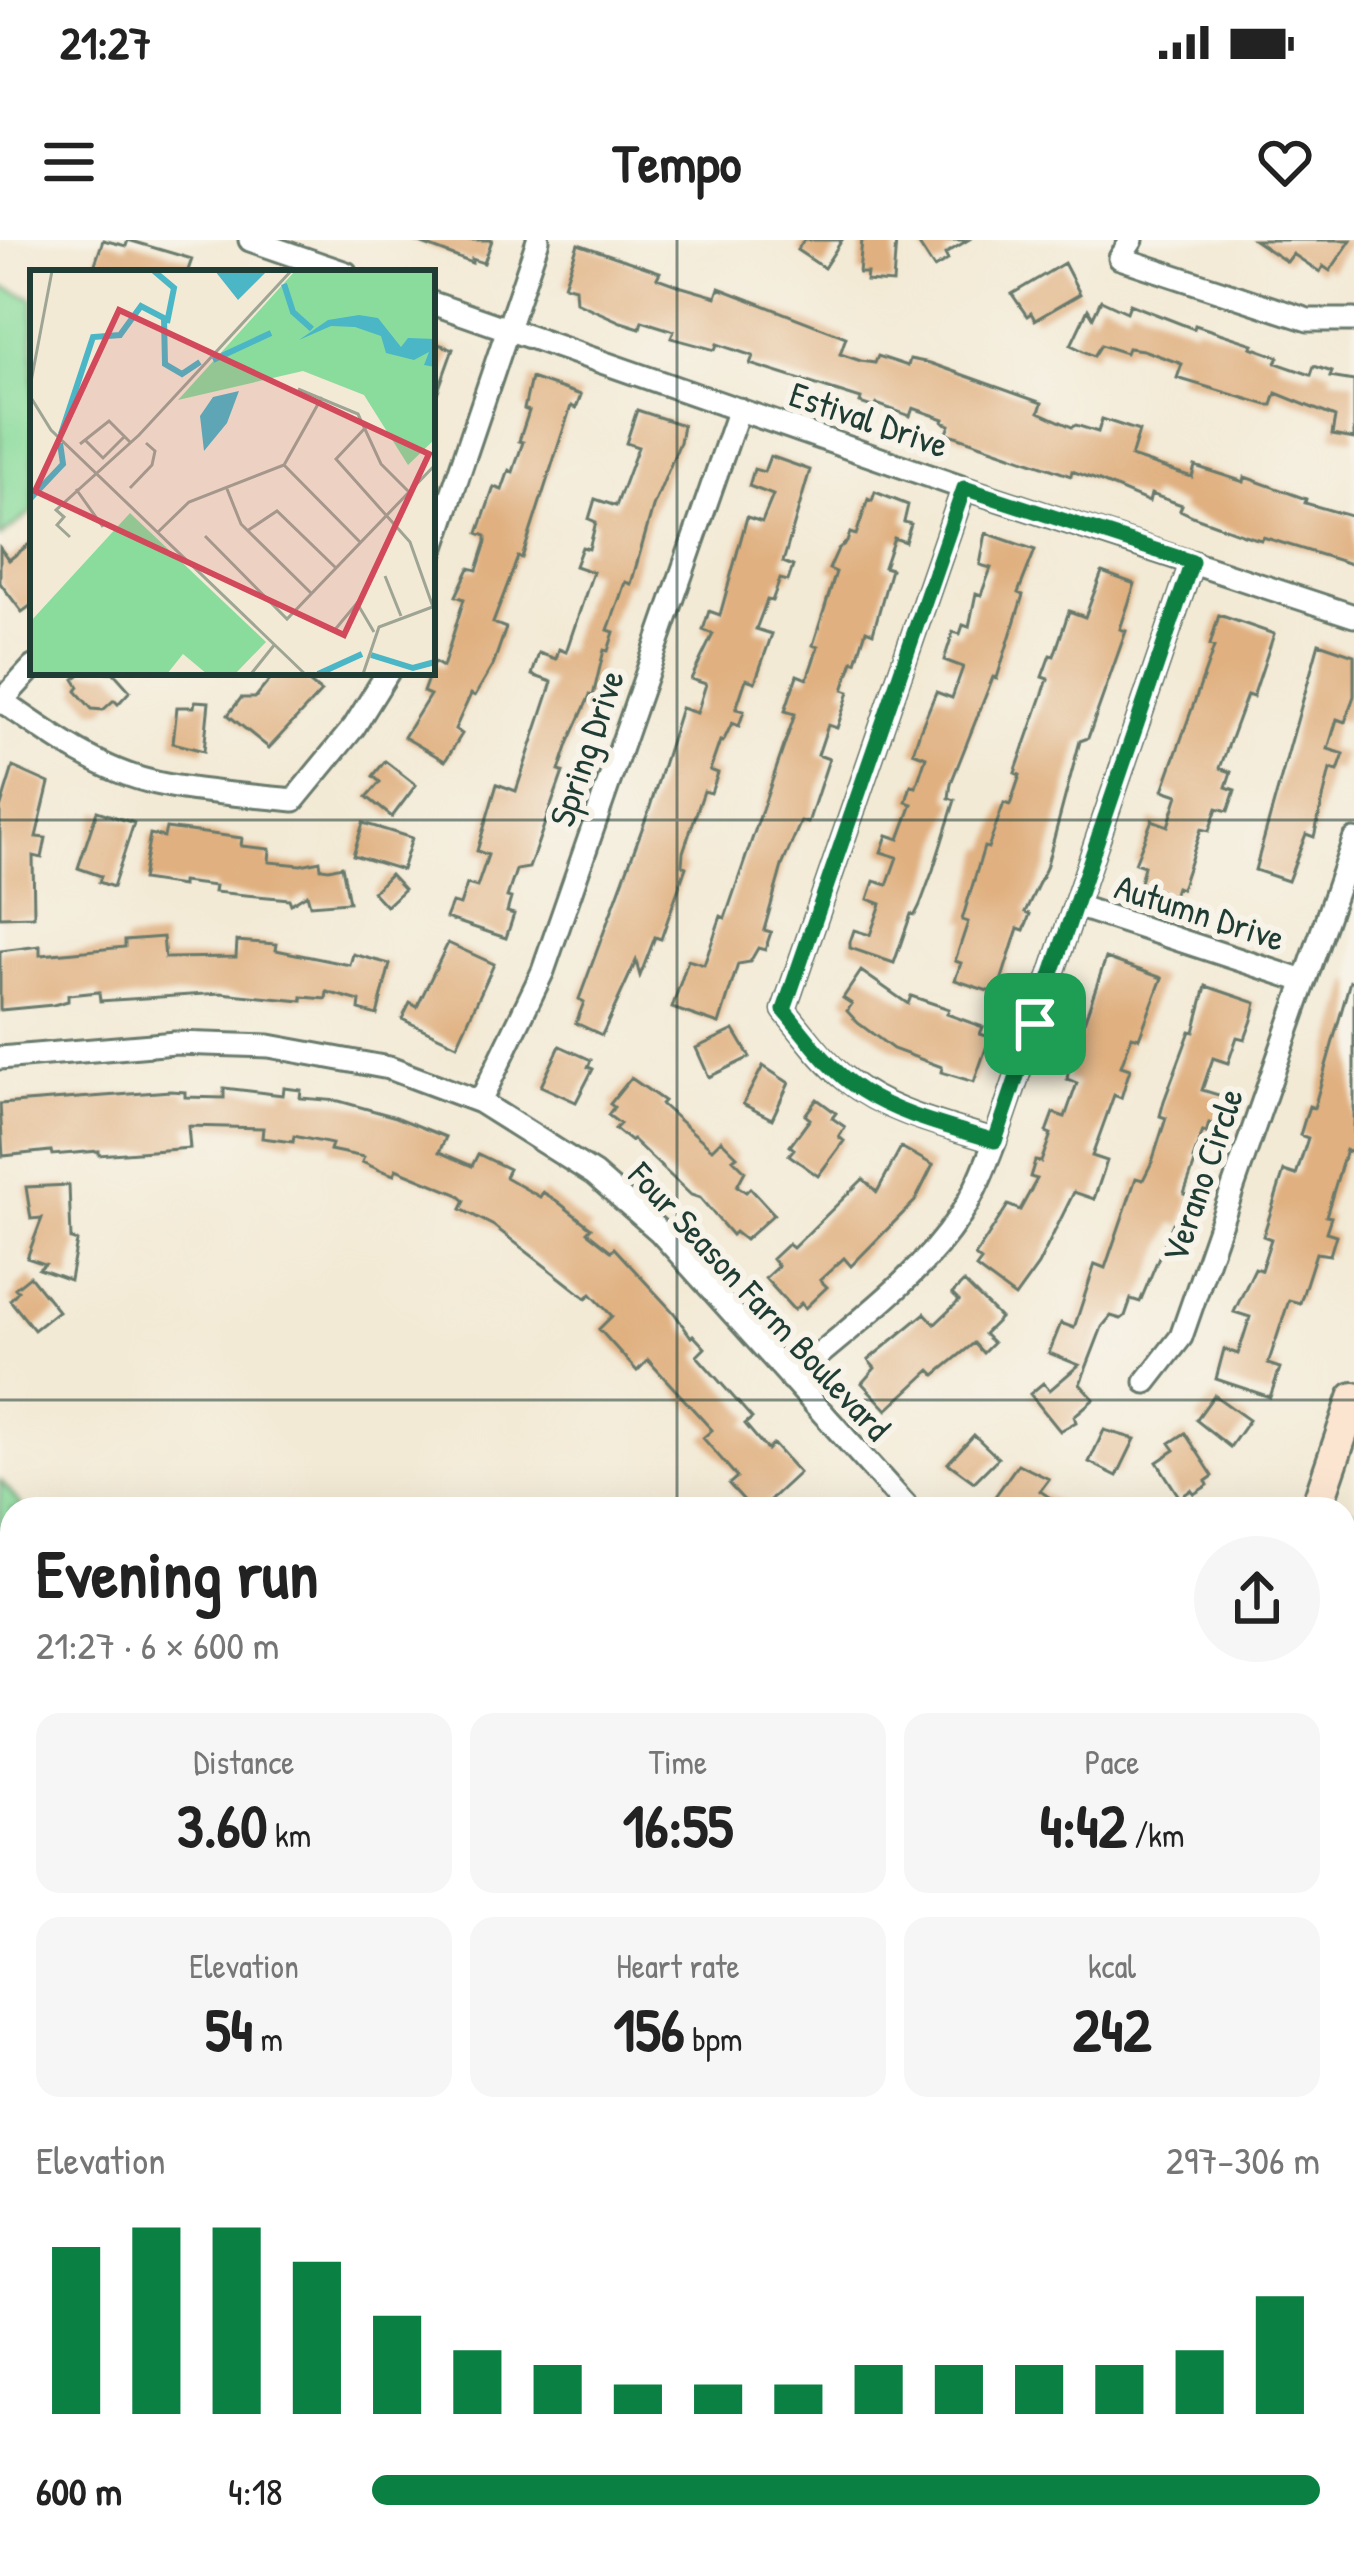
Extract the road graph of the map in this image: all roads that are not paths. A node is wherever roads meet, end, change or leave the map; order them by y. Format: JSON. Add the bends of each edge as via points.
{"nodes":[{"id":1,"x":250,"y":240,"type":"edge"},
{"id":2,"x":538,"y":240,"type":"edge"},
{"id":3,"x":1132,"y":240,"type":"edge"},
{"id":4,"x":282,"y":263,"type":"edge"},
{"id":5,"x":327,"y":270,"type":"edge"},
{"id":6,"x":435,"y":304,"type":"edge"},
{"id":7,"x":1354,"y":320,"type":"edge"},
{"id":8,"x":509,"y":329,"type":"junction"},
{"id":9,"x":739,"y":409,"type":"junction"},
{"id":10,"x":964,"y":488,"type":"junction"},
{"id":11,"x":435,"y":544,"type":"edge"},
{"id":12,"x":1192,"y":562,"type":"junction"},
{"id":13,"x":1354,"y":616,"type":"edge"},
{"id":14,"x":30,"y":670,"type":"edge"},
{"id":15,"x":386,"y":675,"type":"edge"},
{"id":16,"x":1,"y":702,"type":"edge"},
{"id":17,"x":1354,"y":840,"type":"edge"},
{"id":18,"x":1076,"y":906,"type":"junction"},
{"id":19,"x":1304,"y":981,"type":"junction"},
{"id":20,"x":0,"y":1058,"type":"edge"},
{"id":21,"x":480,"y":1102,"type":"junction"},
{"id":22,"x":995,"y":1141,"type":"junction"},
{"id":23,"x":791,"y":1379,"type":"junction"},
{"id":24,"x":1146,"y":1382,"type":"dead end"},
{"id":25,"x":1354,"y":1398,"type":"edge"},
{"id":26,"x":898,"y":1497,"type":"edge"},
{"id":27,"x":1320,"y":1497,"type":"edge"}],
"edges":[{"from":1,"to":4,"type":"street"},
{"from":2,"to":8,"type":"street"},
{"from":3,"to":7,"type":"street","via":[[1120,258],[1308,320]]},
{"from":4,"to":5,"type":"street"},
{"from":6,"to":8,"type":"street","name":"Estival Drive"},
{"from":8,"to":9,"type":"street","name":"Estival Drive"},
{"from":8,"to":11,"type":"street"},
{"from":9,"to":10,"type":"street","name":"Estival Drive"},
{"from":9,"to":21,"type":"street","name":"Spring Drive","via":[[543,970]]},
{"from":10,"to":12,"type":"street","name":"Estival Drive"},
{"from":10,"to":22,"type":"street","via":[[784,1010],[865,1093]]},
{"from":12,"to":13,"type":"street","name":"Estival Drive"},
{"from":12,"to":18,"type":"street"},
{"from":14,"to":16,"type":"street"},
{"from":15,"to":16,"type":"street","via":[[294,800],[130,775]]},
{"from":17,"to":19,"type":"street","name":"Verano Circle"},
{"from":18,"to":19,"type":"street","name":"Autumn Drive"},
{"from":18,"to":22,"type":"street"},
{"from":19,"to":24,"type":"street","name":"Verano Circle","via":[[1181,1337]]},
{"from":20,"to":21,"type":"street","name":"Four Season Farm Boulevard","via":[[175,1042],[269,1046],[370,1064]]},
{"from":21,"to":23,"type":"street","name":"Four Season Farm Boulevard","via":[[631,1204]]},
{"from":22,"to":23,"type":"street","via":[[942,1240]]},
{"from":23,"to":26,"type":"street","name":"Four Season Farm Boulevard"},
{"from":25,"to":27,"type":"main road"}]}
